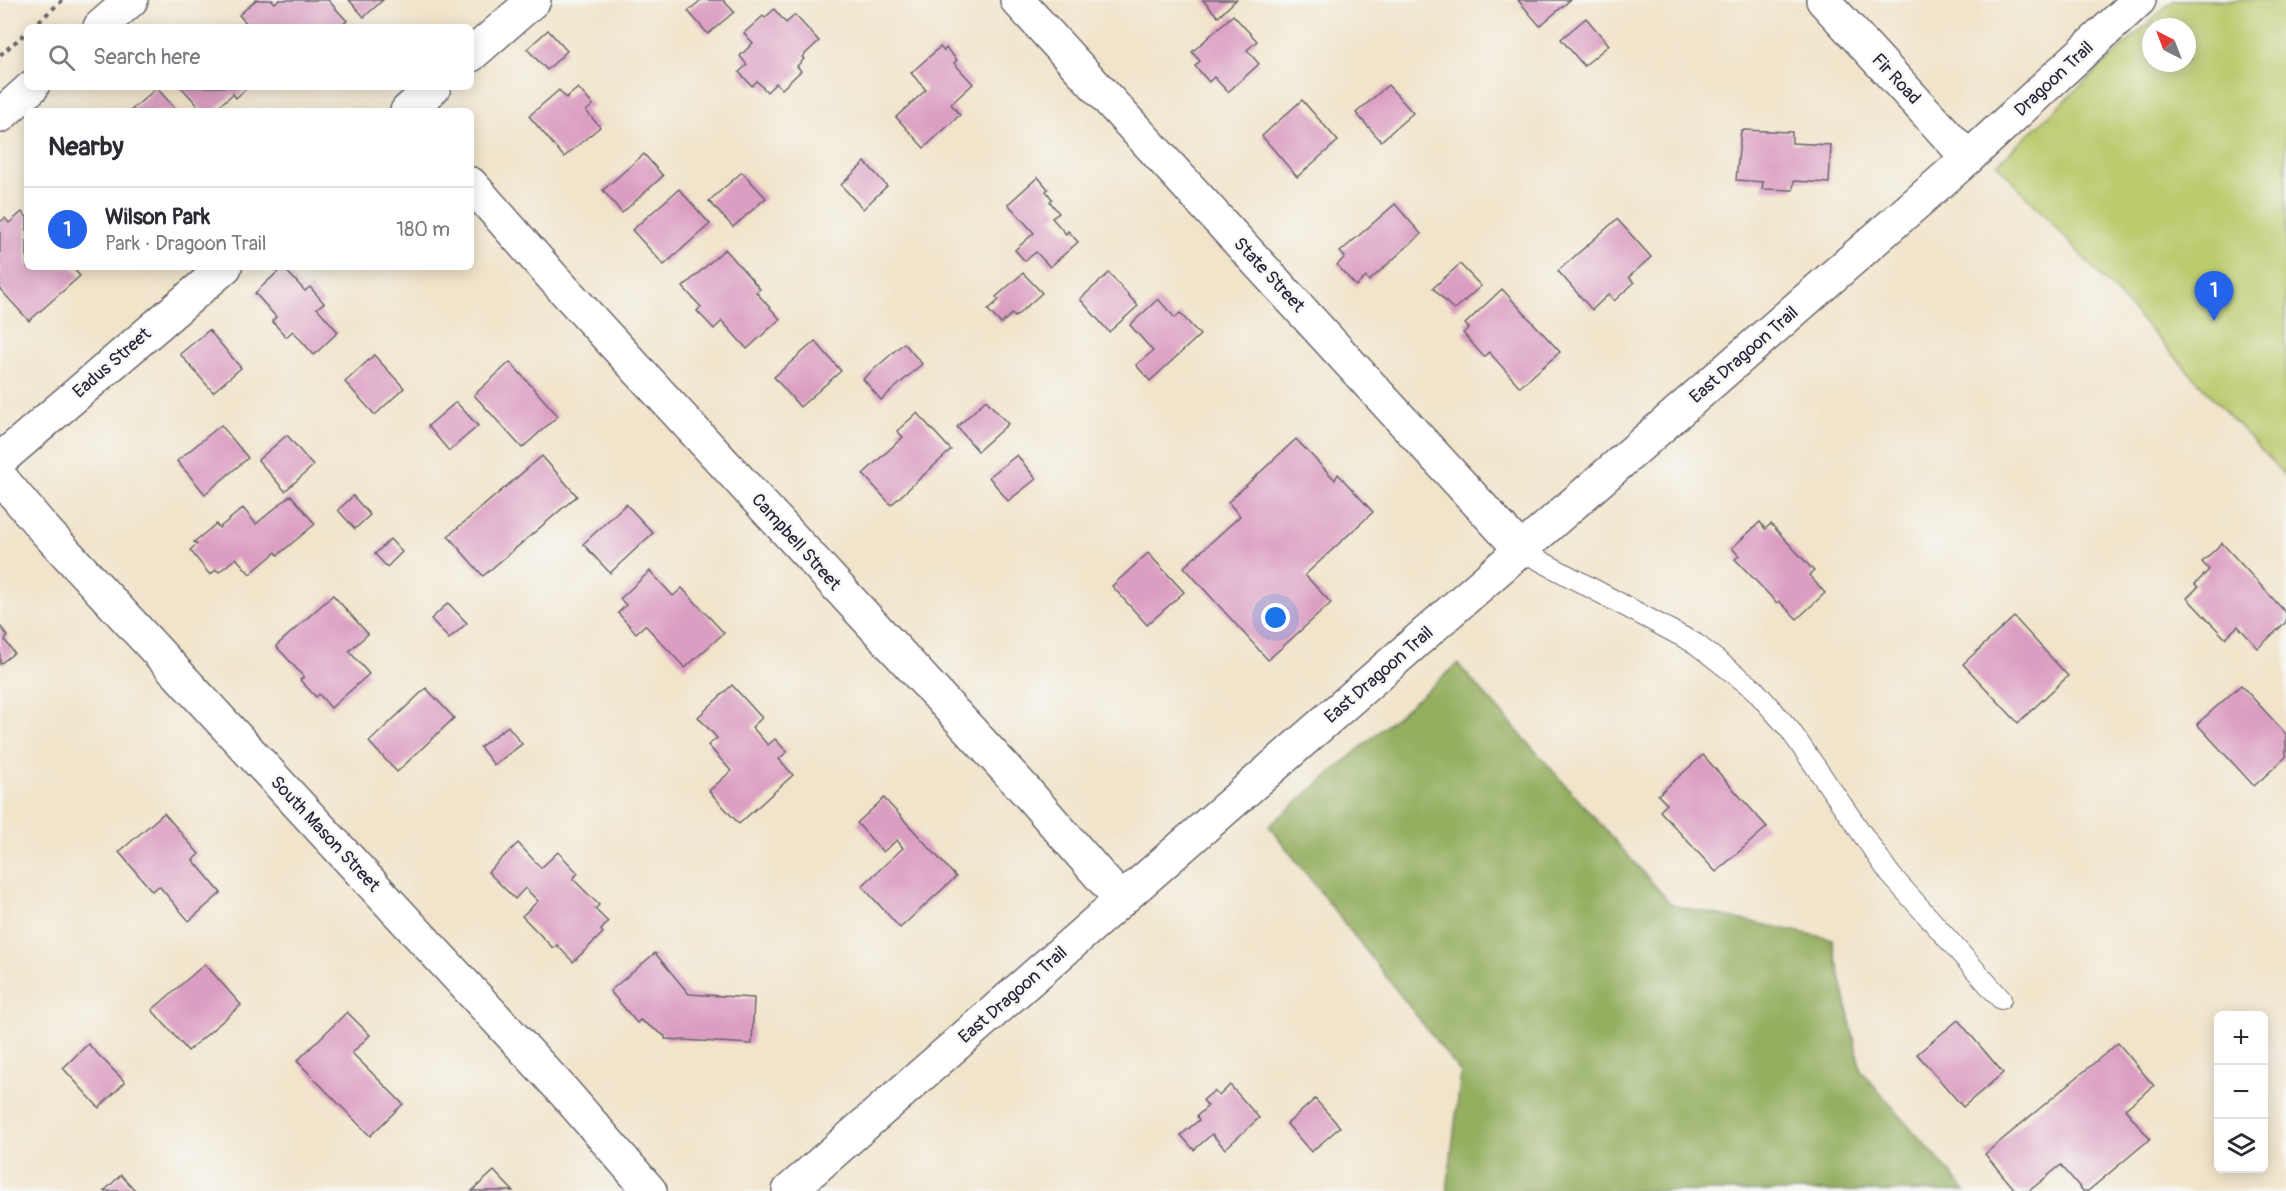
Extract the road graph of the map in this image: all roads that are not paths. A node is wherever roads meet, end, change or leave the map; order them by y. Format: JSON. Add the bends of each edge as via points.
{"nodes":[{"id":1,"x":131,"y":0,"type":"edge"},
{"id":2,"x":534,"y":0,"type":"edge"},
{"id":3,"x":1017,"y":0,"type":"edge"},
{"id":4,"x":1823,"y":0,"type":"edge"},
{"id":5,"x":2139,"y":0,"type":"edge"},
{"id":6,"x":103,"y":24,"type":"edge"},
{"id":7,"x":474,"y":52,"type":"edge"},
{"id":8,"x":29,"y":90,"type":"edge"},
{"id":9,"x":431,"y":90,"type":"edge"},
{"id":10,"x":410,"y":108,"type":"edge"},
{"id":11,"x":0,"y":116,"type":"edge"},
{"id":12,"x":1968,"y":158,"type":"junction"},
{"id":13,"x":474,"y":187,"type":"edge"},
{"id":14,"x":222,"y":270,"type":"edge"},
{"id":15,"x":0,"y":460,"type":"edge"},
{"id":16,"x":0,"y":477,"type":"edge"},
{"id":17,"x":1522,"y":551,"type":"junction"},
{"id":18,"x":1121,"y":900,"type":"junction"},
{"id":19,"x":2001,"y":999,"type":"dead end"},
{"id":20,"x":650,"y":1191,"type":"edge"},
{"id":21,"x":789,"y":1191,"type":"edge"}],
"edges":[{"from":1,"to":6,"type":"street"},
{"from":2,"to":7,"type":"street"},
{"from":3,"to":17,"type":"street","name":"State Street"},
{"from":4,"to":12,"type":"street","name":"Fir Road"},
{"from":5,"to":12,"type":"street","name":"Dragoon Trail"},
{"from":8,"to":11,"type":"street"},
{"from":9,"to":10,"type":"street"},
{"from":12,"to":17,"type":"street","name":"East Dragoon Trail"},
{"from":13,"to":18,"type":"street","name":"Campbell Street"},
{"from":14,"to":15,"type":"street","name":"Eadus Street"},
{"from":16,"to":20,"type":"street","name":"South Mason Street","via":[[565,1093]]},
{"from":17,"to":18,"type":"street","name":"East Dragoon Trail"},
{"from":17,"to":19,"type":"lane","via":[[1696,644],[1754,689],[1790,730],[1890,874]]},
{"from":18,"to":21,"type":"street","name":"East Dragoon Trail"}]}
